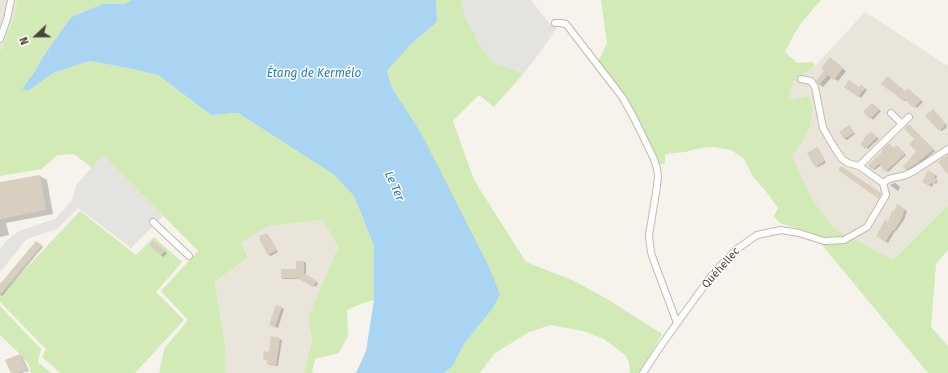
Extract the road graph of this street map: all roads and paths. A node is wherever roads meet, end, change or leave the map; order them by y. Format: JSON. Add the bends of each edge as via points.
{"nodes":[{"id":1,"x":12,"y":0,"type":"edge"},
{"id":2,"x":555,"y":23,"type":"dead end"},
{"id":3,"x":0,"y":39,"type":"edge"},
{"id":4,"x":801,"y":79,"type":"dead end"},
{"id":5,"x":891,"y":113,"type":"dead end"},
{"id":6,"x":909,"y":117,"type":"dead end"},
{"id":7,"x":902,"y":124,"type":"junction"},
{"id":8,"x":948,"y":148,"type":"edge"},
{"id":9,"x":859,"y":166,"type":"junction"},
{"id":10,"x":883,"y":183,"type":"junction"},
{"id":11,"x":153,"y":222,"type":"dead end"},
{"id":12,"x":189,"y":256,"type":"dead end"},
{"id":13,"x":676,"y":323,"type":"junction"},
{"id":14,"x":643,"y":373,"type":"edge"}],
"edges":[{"from":1,"to":3,"type":"street"},
{"from":2,"to":13,"type":"street","via":[[566,24],[623,98],[653,157],[658,186],[649,235],[650,246]]},
{"from":4,"to":9,"type":"street","via":[[811,81],[815,87],[823,128],[842,159]]},
{"from":5,"to":7,"type":"street"},
{"from":6,"to":7,"type":"street"},
{"from":7,"to":9,"type":"street"},
{"from":8,"to":10,"type":"street","via":[[914,171]]},
{"from":9,"to":10,"type":"street"},
{"from":10,"to":13,"type":"street","name":"Quéhellec","via":[[886,195],[867,227],[844,240],[824,241],[782,230],[757,235],[737,249],[715,271]]},
{"from":11,"to":12,"type":"street"},
{"from":13,"to":14,"type":"street","name":"Quéhellec"}]}
